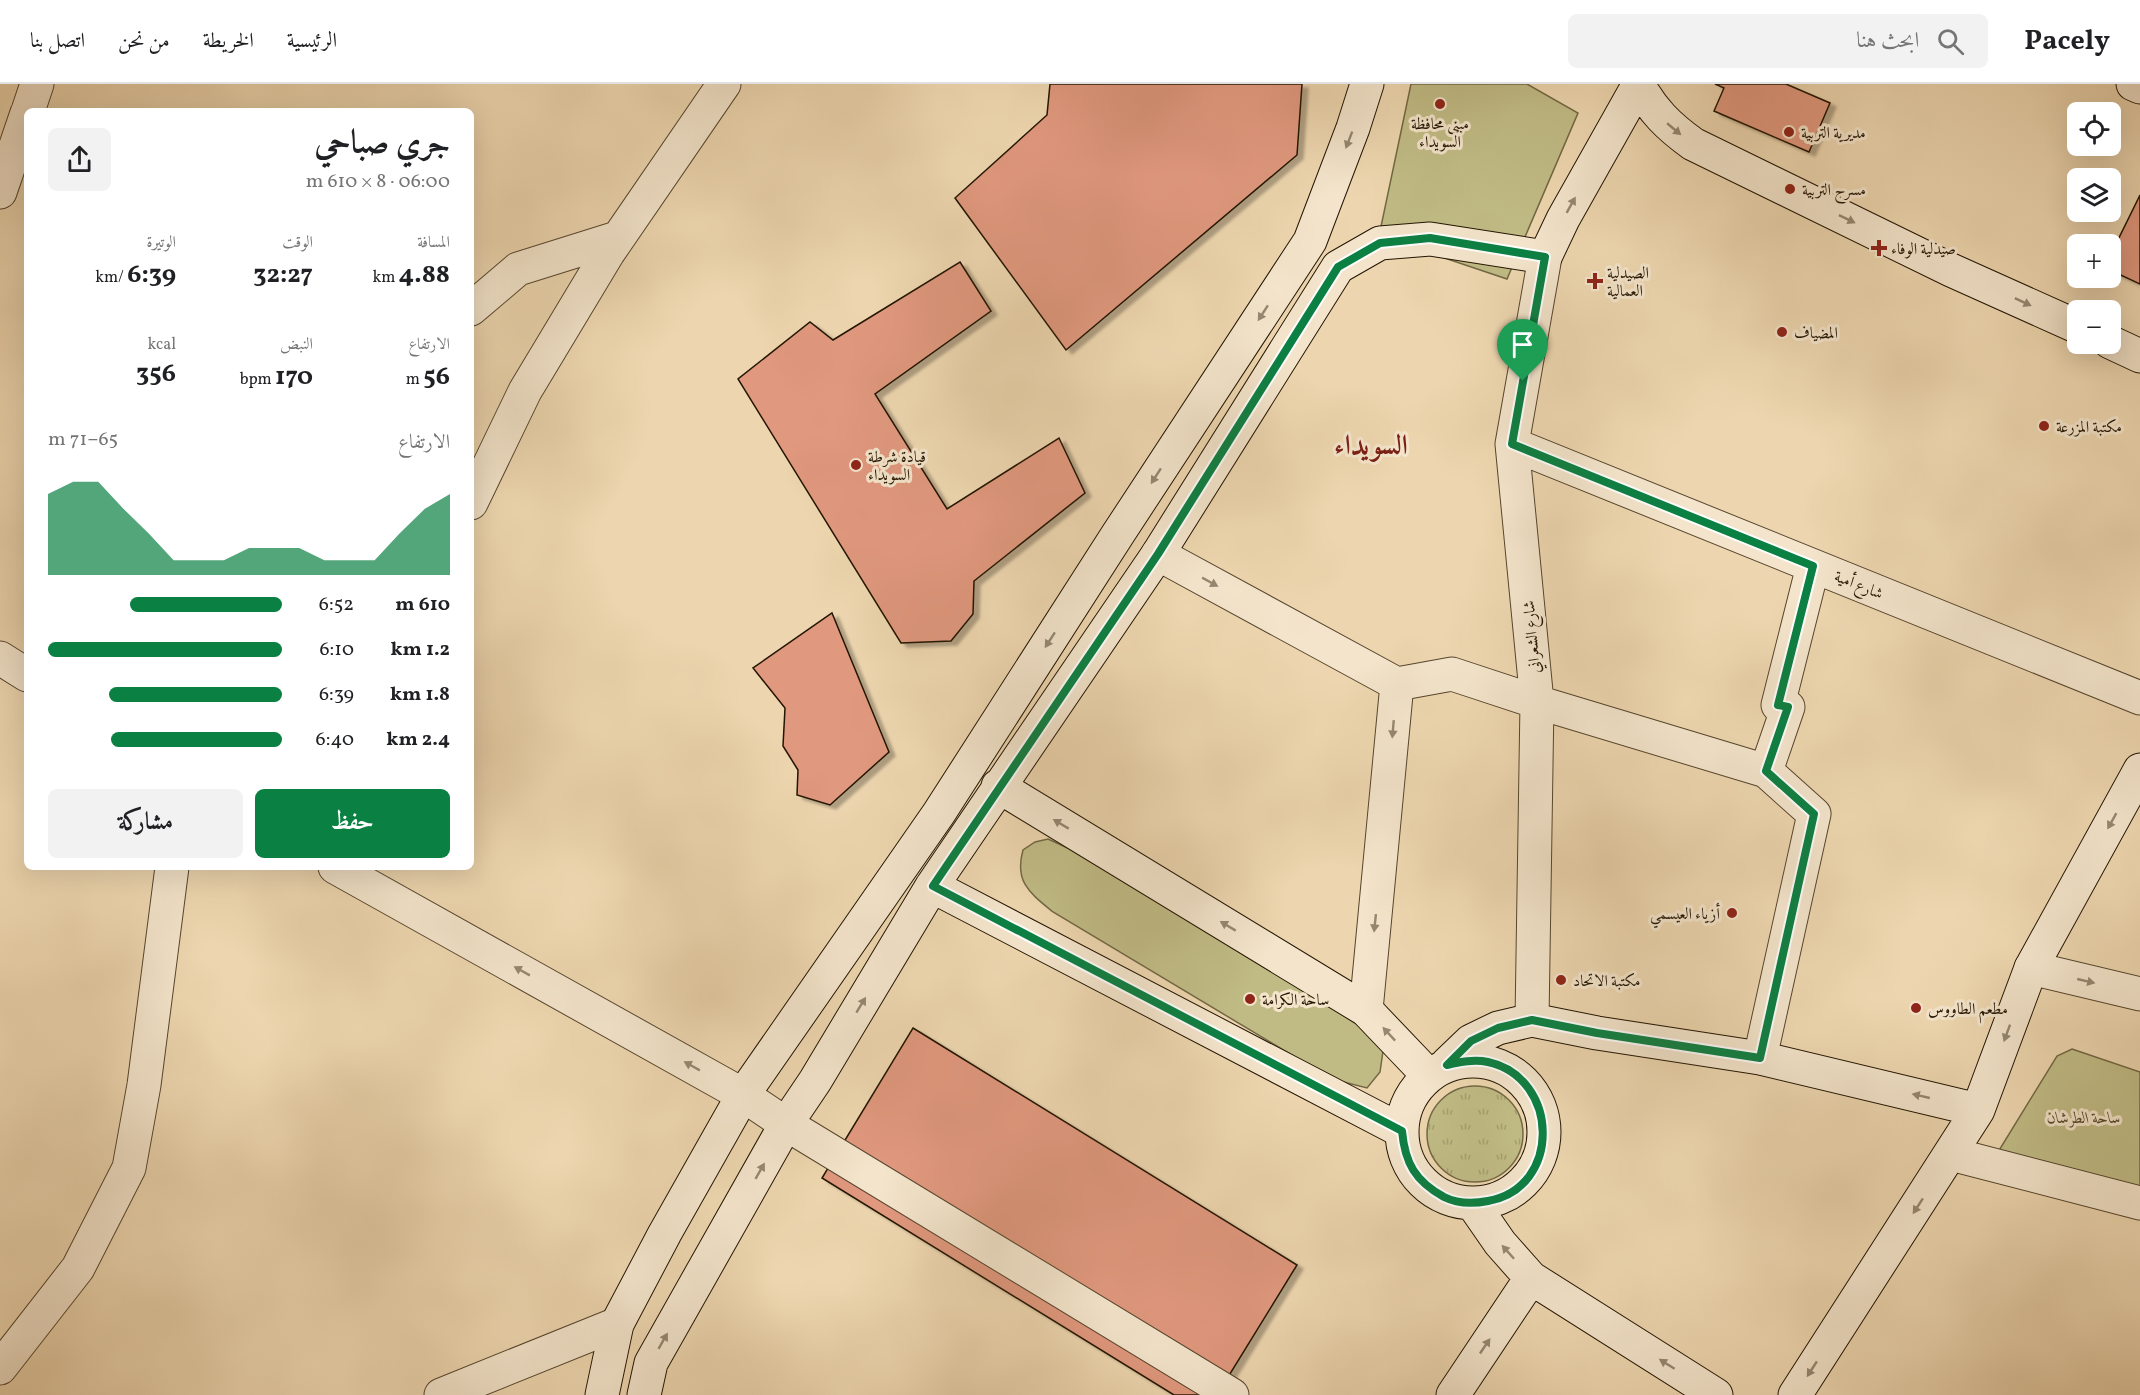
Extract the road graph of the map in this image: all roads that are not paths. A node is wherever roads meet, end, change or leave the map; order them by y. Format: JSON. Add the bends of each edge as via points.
{"nodes":[{"id":1,"x":37,"y":84,"type":"edge"},
{"id":2,"x":724,"y":84,"type":"edge"},
{"id":3,"x":1367,"y":84,"type":"edge"},
{"id":4,"x":1638,"y":84,"type":"edge"},
{"id":5,"x":2133,"y":84,"type":"edge"},
{"id":6,"x":2140,"y":87,"type":"edge"},
{"id":7,"x":28,"y":108,"type":"edge"},
{"id":8,"x":24,"y":121,"type":"edge"},
{"id":9,"x":0,"y":192,"type":"edge"},
{"id":10,"x":617,"y":238,"type":"junction"},
{"id":11,"x":1545,"y":257,"type":"junction"},
{"id":12,"x":474,"y":306,"type":"edge"},
{"id":13,"x":2067,"y":322,"type":"edge"},
{"id":14,"x":2121,"y":347,"type":"edge"},
{"id":15,"x":2140,"y":356,"type":"edge"},
{"id":16,"x":1512,"y":444,"type":"junction"},
{"id":17,"x":474,"y":497,"type":"edge"},
{"id":18,"x":1158,"y":554,"type":"junction"},
{"id":19,"x":1813,"y":566,"type":"junction"},
{"id":20,"x":0,"y":658,"type":"edge"},
{"id":21,"x":24,"y":673,"type":"edge"},
{"id":22,"x":1397,"y":684,"type":"junction"},
{"id":23,"x":2140,"y":698,"type":"edge"},
{"id":24,"x":1537,"y":702,"type":"junction"},
{"id":25,"x":2140,"y":770,"type":"edge"},
{"id":26,"x":1766,"y":771,"type":"junction"},
{"id":27,"x":998,"y":786,"type":"junction"},
{"id":28,"x":172,"y":870,"type":"edge"},
{"id":29,"x":341,"y":870,"type":"edge"},
{"id":30,"x":933,"y":886,"type":"junction"},
{"id":31,"x":2031,"y":968,"type":"junction"},
{"id":32,"x":2140,"y":994,"type":"edge"},
{"id":33,"x":1366,"y":1010,"type":"junction"},
{"id":34,"x":1532,"y":1020,"type":"junction"},
{"id":35,"x":1760,"y":1058,"type":"junction"},
{"id":36,"x":1438,"y":1070,"type":"junction"},
{"id":37,"x":743,"y":1095,"type":"junction"},
{"id":38,"x":1978,"y":1110,"type":"junction"},
{"id":39,"x":786,"y":1124,"type":"junction"},
{"id":40,"x":1402,"y":1131,"type":"junction"},
{"id":41,"x":1952,"y":1154,"type":"junction"},
{"id":42,"x":2140,"y":1203,"type":"edge"},
{"id":43,"x":1473,"y":1204,"type":"junction"},
{"id":44,"x":1531,"y":1278,"type":"junction"},
{"id":45,"x":617,"y":1324,"type":"junction"},
{"id":46,"x":0,"y":1368,"type":"edge"},
{"id":47,"x":441,"y":1395,"type":"edge"},
{"id":48,"x":602,"y":1395,"type":"edge"},
{"id":49,"x":644,"y":1395,"type":"edge"},
{"id":50,"x":1232,"y":1395,"type":"edge"},
{"id":51,"x":1453,"y":1395,"type":"edge"},
{"id":52,"x":1716,"y":1395,"type":"edge"},
{"id":53,"x":1795,"y":1395,"type":"edge"}],
"edges":[{"from":1,"to":7,"type":"street"},
{"from":2,"to":10,"type":"street"},
{"from":3,"to":37,"type":"street","one_way":true,"via":[[1310,241],[939,813]]},
{"from":11,"to":4,"type":"street","name":"شارع الشعراني","one_way":true},
{"from":4,"to":13,"type":"street","one_way":true,"via":[[1652,108],[1693,144]]},
{"from":5,"to":6,"type":"street"},
{"from":8,"to":9,"type":"street"},
{"from":10,"to":12,"type":"street","via":[[518,269]]},
{"from":10,"to":17,"type":"street","via":[[525,391]]},
{"from":11,"to":16,"type":"street","name":"شارع الشعراني"},
{"from":11,"to":18,"type":"street","via":[[1430,238],[1380,243],[1338,267]]},
{"from":14,"to":15,"type":"street"},
{"from":16,"to":19,"type":"street","name":"شارع أمية"},
{"from":16,"to":24,"type":"street","name":"شارع الشعراني"},
{"from":18,"to":22,"type":"street","one_way":true},
{"from":18,"to":27,"type":"street"},
{"from":19,"to":23,"type":"street","name":"شارع أمية"},
{"from":19,"to":26,"type":"street","via":[[1778,705],[1788,707]]},
{"from":20,"to":21,"type":"street"},
{"from":22,"to":24,"type":"street","via":[[1452,674]]},
{"from":22,"to":33,"type":"street","one_way":true},
{"from":24,"to":26,"type":"street"},
{"from":24,"to":34,"type":"street","name":"شارع الشعراني"},
{"from":25,"to":31,"type":"street","one_way":true},
{"from":26,"to":35,"type":"street","via":[[1814,814]]},
{"from":27,"to":30,"type":"street"},
{"from":33,"to":27,"type":"street","one_way":true},
{"from":28,"to":46,"type":"street","via":[[144,1085],[129,1168],[78,1268]]},
{"from":37,"to":29,"type":"street","one_way":true},
{"from":39,"to":30,"type":"street","one_way":true},
{"from":30,"to":40,"type":"street"},
{"from":31,"to":32,"type":"street","one_way":true},
{"from":31,"to":38,"type":"street","one_way":true},
{"from":36,"to":33,"type":"street","one_way":true},
{"from":34,"to":35,"type":"street"},
{"from":34,"to":36,"type":"street","via":[[1498,1028],[1471,1041]]},
{"from":38,"to":35,"type":"street","one_way":true},
{"from":36,"to":40,"type":"street","via":[[1415,1092]]},
{"from":36,"to":43,"type":"street","via":[[1467,1061],[1488,1062],[1508,1070],[1538,1102],[1544,1126],[1542,1149],[1533,1171],[1517,1189],[1496,1200]]},
{"from":37,"to":39,"type":"street"},
{"from":37,"to":45,"type":"street"},
{"from":38,"to":41,"type":"street"},
{"from":49,"to":39,"type":"street","one_way":true,"via":[[651,1363]]},
{"from":39,"to":50,"type":"street"},
{"from":40,"to":43,"type":"street","via":[[1404,1151],[1413,1170],[1429,1188],[1449,1200]]},
{"from":41,"to":42,"type":"street"},
{"from":41,"to":53,"type":"street","one_way":true},
{"from":44,"to":43,"type":"street","one_way":true},
{"from":51,"to":44,"type":"street","one_way":true},
{"from":52,"to":44,"type":"street","one_way":true},
{"from":45,"to":47,"type":"street"},
{"from":45,"to":48,"type":"street"}]}
